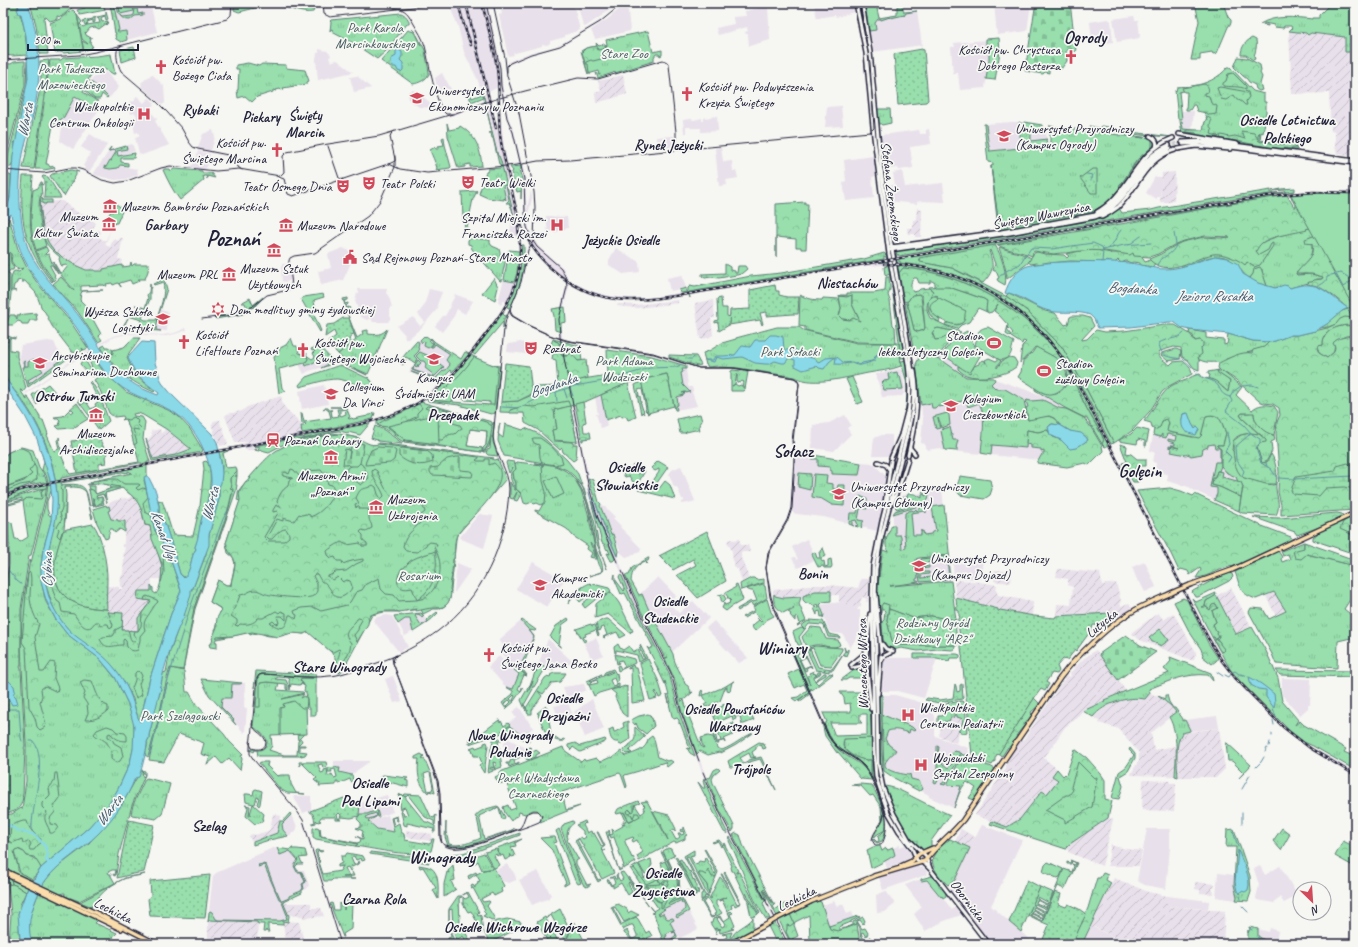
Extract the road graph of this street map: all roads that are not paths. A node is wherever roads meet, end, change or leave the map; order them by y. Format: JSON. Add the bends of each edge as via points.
{"nodes":[{"id":1,"x":856,"y":3,"type":"edge"},
{"id":2,"x":862,"y":3,"type":"edge"},
{"id":3,"x":876,"y":131,"type":"junction"},
{"id":4,"x":1150,"y":136,"type":"dead end"},
{"id":5,"x":1179,"y":136,"type":"dead end"},
{"id":6,"x":1173,"y":138,"type":"dead end"},
{"id":7,"x":1155,"y":148,"type":"junction"},
{"id":8,"x":1247,"y":148,"type":"junction"},
{"id":9,"x":1355,"y":162,"type":"edge"},
{"id":10,"x":1080,"y":218,"type":"junction"},
{"id":11,"x":1086,"y":220,"type":"junction"},
{"id":12,"x":890,"y":249,"type":"junction"},
{"id":13,"x":909,"y":349,"type":"junction"},
{"id":14,"x":909,"y":403,"type":"junction"},
{"id":15,"x":910,"y":448,"type":"junction"},
{"id":16,"x":915,"y":454,"type":"dead end"},
{"id":17,"x":878,"y":462,"type":"dead end"},
{"id":18,"x":899,"y":463,"type":"junction"},
{"id":19,"x":890,"y":470,"type":"junction"},
{"id":20,"x":889,"y":508,"type":"junction"},
{"id":21,"x":1355,"y":513,"type":"edge"},
{"id":22,"x":882,"y":521,"type":"junction"},
{"id":23,"x":875,"y":572,"type":"junction"},
{"id":24,"x":872,"y":599,"type":"junction"},
{"id":25,"x":881,"y":642,"type":"junction"},
{"id":26,"x":867,"y":643,"type":"junction"},
{"id":27,"x":881,"y":662,"type":"junction"},
{"id":28,"x":867,"y":673,"type":"junction"},
{"id":29,"x":877,"y":699,"type":"junction"},
{"id":30,"x":874,"y":724,"type":"junction"},
{"id":31,"x":938,"y":846,"type":"junction"},
{"id":32,"x":912,"y":850,"type":"junction"},
{"id":33,"x":923,"y":853,"type":"junction"},
{"id":34,"x":916,"y":857,"type":"junction"},
{"id":35,"x":927,"y":858,"type":"junction"},
{"id":36,"x":911,"y":862,"type":"junction"},
{"id":37,"x":921,"y":863,"type":"junction"},
{"id":38,"x":3,"y":869,"type":"edge"},
{"id":39,"x":931,"y":870,"type":"junction"},
{"id":40,"x":3,"y":873,"type":"edge"},
{"id":41,"x":12,"y":874,"type":"junction"},
{"id":42,"x":874,"y":876,"type":"junction"},
{"id":43,"x":60,"y":898,"type":"junction"},
{"id":44,"x":152,"y":944,"type":"edge"},
{"id":45,"x":157,"y":944,"type":"edge"},
{"id":46,"x":730,"y":944,"type":"edge"},
{"id":47,"x":988,"y":944,"type":"edge"}],
"edges":[{"from":1,"to":3,"type":"main road"},
{"from":2,"to":3,"type":"main road","via":[[870,52]]},
{"from":3,"to":12,"type":"main road","name":"Stefana Żeromskiego"},
{"from":4,"to":7,"type":"main road","via":[[1157,143]]},
{"from":5,"to":8,"type":"main road","via":[[1230,142]]},
{"from":6,"to":7,"type":"main road"},
{"from":7,"to":10,"type":"main road","via":[[1140,162],[1112,201],[1097,212]]},
{"from":8,"to":9,"type":"main road"},
{"from":8,"to":11,"type":"main road","via":[[1204,141],[1180,146],[1149,165],[1116,208],[1101,217]]},
{"from":10,"to":11,"type":"main road","name":"Świętego Wawrzyńca","via":[[1098,214],[1111,206],[1146,160],[1159,150],[1170,147],[1147,164],[1113,207],[1102,215]]},
{"from":10,"to":12,"type":"main road","name":"Świętego Wawrzyńca"},
{"from":11,"to":12,"type":"main road","name":"Świętego Wawrzyńca"},
{"from":12,"to":13,"type":"main road"},
{"from":12,"to":14,"type":"main road","via":[[908,364]]},
{"from":13,"to":15,"type":"main road","via":[[915,374],[917,400]]},
{"from":13,"to":18,"type":"main road","via":[[913,407]]},
{"from":14,"to":18,"type":"main road"},
{"from":14,"to":19,"type":"main road"},
{"from":15,"to":16,"type":"main road"},
{"from":15,"to":20,"type":"main road","via":[[900,485]]},
{"from":17,"to":19,"type":"main road","via":[[887,465]]},
{"from":18,"to":20,"type":"main road","name":"Wincentego Witosa"},
{"from":18,"to":22,"type":"main road","name":"Wincentego Witosa"},
{"from":19,"to":22,"type":"main road"},
{"from":20,"to":23,"type":"main road","name":"Wincentego Witosa"},
{"from":21,"to":31,"type":"main road","name":"Lutycka","bridge":true,"via":[[1232,570],[1142,606],[1122,619],[1071,664],[962,820]]},
{"from":22,"to":24,"type":"main road","name":"Wincentego Witosa","via":[[874,558]]},
{"from":23,"to":25,"type":"main road"},
{"from":23,"to":29,"type":"main road","name":"Wincentego Witosa"},
{"from":24,"to":26,"type":"main road"},
{"from":24,"to":30,"type":"main road","name":"Wincentego Witosa"},
{"from":25,"to":27,"type":"main road"},
{"from":25,"to":27,"type":"main road","via":[[892,652]]},
{"from":26,"to":28,"type":"main road"},
{"from":26,"to":28,"type":"main road","via":[[863,655],[852,667],[861,666]]},
{"from":27,"to":29,"type":"main road"},
{"from":28,"to":30,"type":"main road"},
{"from":29,"to":33,"type":"main road","name":"Wincentego Witosa","via":[[878,763],[883,788],[900,826],[911,842]]},
{"from":30,"to":32,"type":"main road","name":"Wincentego Witosa","via":[[874,764],[880,789],[893,821]]},
{"from":31,"to":33,"type":"main road","name":"Lutycka"},
{"from":31,"to":35,"type":"main road","name":"Lutycka"},
{"from":32,"to":34,"type":"main road","name":"Wincentego Witosa"},
{"from":32,"to":36,"type":"main road"},
{"from":33,"to":34,"type":"main road"},
{"from":33,"to":35,"type":"main road"},
{"from":34,"to":36,"type":"main road","name":"Lechicka"},
{"from":34,"to":37,"type":"main road"},
{"from":35,"to":37,"type":"main road"},
{"from":35,"to":39,"type":"main road","name":"Obornicka"},
{"from":36,"to":42,"type":"main road","name":"Lechicka"},
{"from":37,"to":39,"type":"main road","name":"Obornicka"},
{"from":37,"to":42,"type":"main road","name":"Lechicka"},
{"from":38,"to":41,"type":"main road"},
{"from":39,"to":47,"type":"main road","name":"Obornicka"},
{"from":40,"to":41,"type":"main road"},
{"from":41,"to":43,"type":"main road"},
{"from":42,"to":46,"type":"main road","name":"Lechicka","bridge":true,"via":[[814,900]]},
{"from":43,"to":44,"type":"main road","name":"Lechicka"},
{"from":43,"to":45,"type":"main road","name":"Lechicka"}]}
